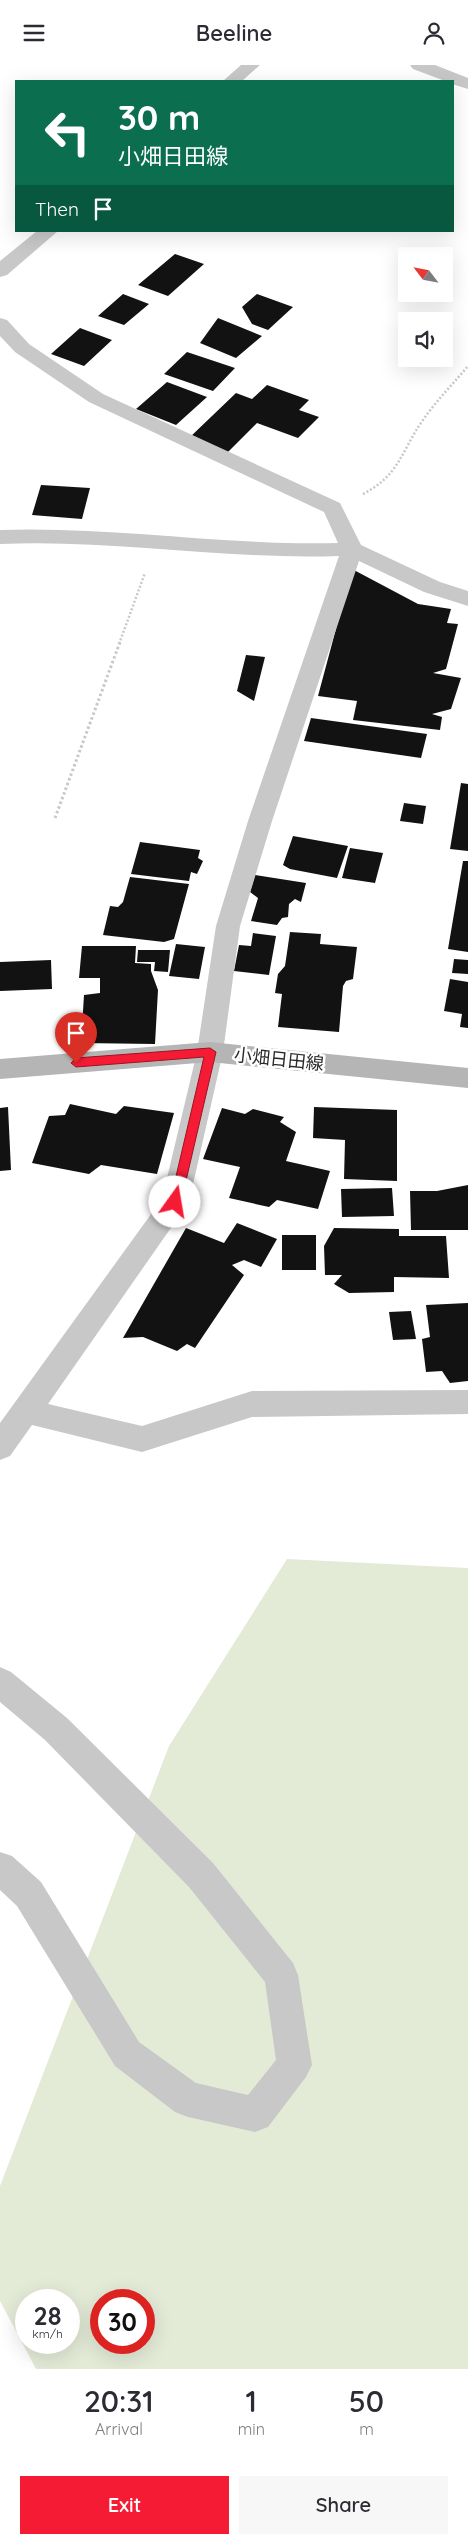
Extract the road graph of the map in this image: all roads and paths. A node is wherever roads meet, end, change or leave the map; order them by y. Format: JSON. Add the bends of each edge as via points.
{"nodes":[{"id":1,"x":252,"y":65,"type":"edge"},
{"id":2,"x":419,"y":65,"type":"edge"},
{"id":3,"x":233,"y":80,"type":"edge"},
{"id":4,"x":468,"y":85,"type":"edge"},
{"id":5,"x":48,"y":232,"type":"edge"},
{"id":6,"x":0,"y":271,"type":"edge"},
{"id":7,"x":0,"y":323,"type":"edge"},
{"id":8,"x":468,"y":366,"type":"edge"},
{"id":9,"x":333,"y":508,"type":"junction"},
{"id":10,"x":0,"y":537,"type":"edge"},
{"id":11,"x":157,"y":542,"type":"junction"},
{"id":12,"x":352,"y":549,"type":"junction"},
{"id":13,"x":468,"y":599,"type":"edge"},
{"id":14,"x":54,"y":817,"type":"dead end"},
{"id":15,"x":210,"y":1052,"type":"junction"},
{"id":16,"x":0,"y":1069,"type":"edge"},
{"id":17,"x":468,"y":1078,"type":"edge"},
{"id":18,"x":468,"y":1402,"type":"edge"},
{"id":19,"x":26,"y":1411,"type":"junction"},
{"id":20,"x":0,"y":1447,"type":"edge"},
{"id":21,"x":0,"y":1683,"type":"edge"},
{"id":22,"x":0,"y":1869,"type":"edge"}],
"edges":[{"from":1,"to":3,"type":"street"},
{"from":2,"to":4,"type":"street"},
{"from":5,"to":6,"type":"street"},
{"from":7,"to":9,"type":"street","via":[[22,348],[96,398]]},
{"from":8,"to":9,"type":"path","via":[[417,428],[393,475],[374,489]]},
{"from":9,"to":12,"type":"street"},
{"from":10,"to":11,"type":"street","via":[[50,535]]},
{"from":11,"to":12,"type":"street","via":[[289,551]]},
{"from":11,"to":14,"type":"path"},
{"from":12,"to":13,"type":"street","via":[[432,587]]},
{"from":12,"to":15,"type":"street","via":[[266,802],[228,926]]},
{"from":15,"to":16,"type":"main road","name":"小畑日田線"},
{"from":15,"to":17,"type":"main road","name":"小畑日田線"},
{"from":15,"to":19,"type":"street","via":[[175,1202]]},
{"from":18,"to":19,"type":"street","via":[[252,1404],[142,1439]]},
{"from":19,"to":20,"type":"street"},
{"from":21,"to":22,"type":"street","via":[[56,1729],[201,1875],[281,1975],[294,2065],[255,2114],[188,2099],[127,2054],[29,1894]]}]}
